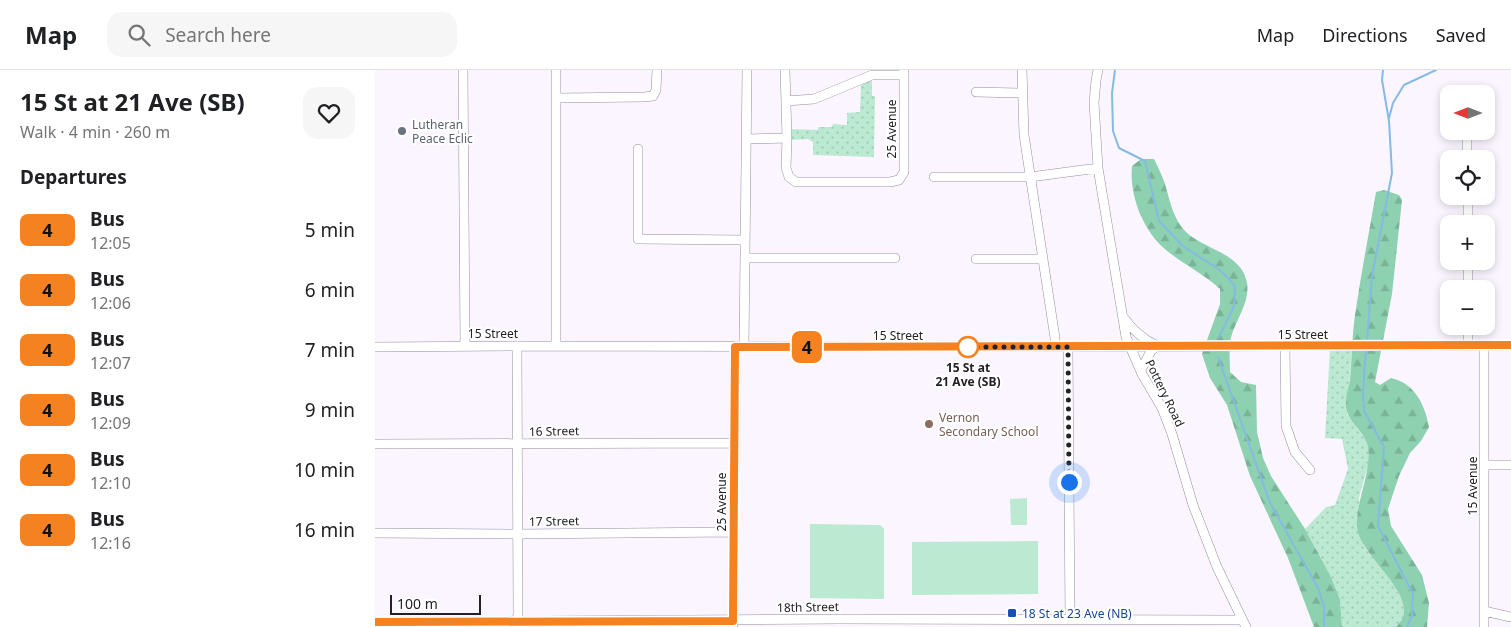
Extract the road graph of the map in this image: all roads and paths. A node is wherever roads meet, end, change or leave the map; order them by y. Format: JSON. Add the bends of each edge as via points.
{"nodes":[{"id":1,"x":463,"y":70,"type":"edge"},
{"id":2,"x":556,"y":70,"type":"edge"},
{"id":3,"x":657,"y":70,"type":"edge"},
{"id":4,"x":747,"y":70,"type":"edge"},
{"id":5,"x":785,"y":70,"type":"edge"},
{"id":6,"x":1022,"y":70,"type":"edge"},
{"id":7,"x":1099,"y":70,"type":"edge"},
{"id":8,"x":904,"y":73,"type":"edge"},
{"id":9,"x":976,"y":92,"type":"dead end"},
{"id":10,"x":1022,"y":93,"type":"junction"},
{"id":11,"x":556,"y":98,"type":"junction"},
{"id":12,"x":786,"y":101,"type":"junction"},
{"id":13,"x":787,"y":138,"type":"junction"},
{"id":14,"x":747,"y":139,"type":"junction"},
{"id":15,"x":638,"y":149,"type":"dead end"},
{"id":16,"x":1098,"y":168,"type":"junction"},
{"id":17,"x":934,"y":177,"type":"dead end"},
{"id":18,"x":1030,"y":177,"type":"junction"},
{"id":19,"x":745,"y":240,"type":"junction"},
{"id":20,"x":746,"y":258,"type":"junction"},
{"id":21,"x":895,"y":258,"type":"dead end"},
{"id":22,"x":977,"y":258,"type":"dead end"},
{"id":23,"x":1042,"y":258,"type":"junction"},
{"id":24,"x":1122,"y":316,"type":"junction"},
{"id":25,"x":1468,"y":335,"type":"edge"},
{"id":26,"x":1468,"y":345,"type":"junction"},
{"id":27,"x":1484,"y":345,"type":"junction"},
{"id":28,"x":1511,"y":345,"type":"edge"},
{"id":29,"x":465,"y":346,"type":"junction"},
{"id":30,"x":517,"y":346,"type":"junction"},
{"id":31,"x":556,"y":346,"type":"junction"},
{"id":32,"x":1129,"y":346,"type":"junction"},
{"id":33,"x":1157,"y":346,"type":"junction"},
{"id":34,"x":1285,"y":346,"type":"junction"},
{"id":35,"x":375,"y":347,"type":"edge"},
{"id":36,"x":735,"y":347,"type":"junction"},
{"id":37,"x":745,"y":347,"type":"junction"},
{"id":38,"x":1055,"y":347,"type":"junction"},
{"id":39,"x":1068,"y":347,"type":"junction"},
{"id":40,"x":1141,"y":370,"type":"junction"},
{"id":41,"x":734,"y":443,"type":"junction"},
{"id":42,"x":375,"y":444,"type":"edge"},
{"id":43,"x":517,"y":445,"type":"junction"},
{"id":44,"x":1485,"y":465,"type":"junction"},
{"id":45,"x":1511,"y":465,"type":"edge"},
{"id":46,"x":1310,"y":470,"type":"dead end"},
{"id":47,"x":734,"y":532,"type":"junction"},
{"id":48,"x":375,"y":533,"type":"edge"},
{"id":49,"x":518,"y":534,"type":"junction"},
{"id":50,"x":1484,"y":611,"type":"junction"},
{"id":51,"x":1511,"y":617,"type":"edge"},
{"id":52,"x":1070,"y":620,"type":"junction"},
{"id":53,"x":375,"y":622,"type":"edge"},
{"id":54,"x":833,"y":623,"type":"edge"},
{"id":55,"x":963,"y":623,"type":"edge"},
{"id":56,"x":410,"y":624,"type":"edge"},
{"id":57,"x":611,"y":624,"type":"edge"},
{"id":58,"x":733,"y":624,"type":"edge"},
{"id":59,"x":1122,"y":624,"type":"edge"},
{"id":60,"x":1244,"y":624,"type":"edge"},
{"id":61,"x":517,"y":625,"type":"edge"},
{"id":62,"x":1484,"y":627,"type":"edge"}],
"edges":[{"from":1,"to":29,"type":"street"},
{"from":2,"to":11,"type":"street"},
{"from":3,"to":11,"type":"street","via":[[653,96]]},
{"from":4,"to":14,"type":"street"},
{"from":5,"to":12,"type":"street","name":"25 Avenue"},
{"from":6,"to":10,"type":"street"},
{"from":7,"to":16,"type":"street","name":"Pottery Road","via":[[1095,103]]},
{"from":8,"to":12,"type":"street","name":"25 Avenue","via":[[872,75],[814,99]]},
{"from":8,"to":13,"type":"street","name":"25 Avenue","via":[[904,172],[899,180],[796,182],[789,178],[786,168]]},
{"from":9,"to":10,"type":"street"},
{"from":10,"to":18,"type":"street","via":[[1023,134]]},
{"from":11,"to":31,"type":"street"},
{"from":12,"to":13,"type":"street","name":"25 Avenue"},
{"from":13,"to":14,"type":"street"},
{"from":14,"to":19,"type":"street"},
{"from":15,"to":19,"type":"street","via":[[638,239]]},
{"from":16,"to":18,"type":"street"},
{"from":16,"to":24,"type":"street","name":"Pottery Road"},
{"from":17,"to":18,"type":"street"},
{"from":18,"to":23,"type":"street"},
{"from":19,"to":20,"type":"street"},
{"from":20,"to":21,"type":"street"},
{"from":20,"to":37,"type":"street"},
{"from":22,"to":23,"type":"street"},
{"from":23,"to":38,"type":"street"},
{"from":24,"to":32,"type":"street","name":"Pottery Road"},
{"from":24,"to":33,"type":"street","via":[[1136,333]]},
{"from":25,"to":26,"type":"street"},
{"from":26,"to":27,"type":"street","name":"15 Street"},
{"from":26,"to":34,"type":"street","name":"15 Street"},
{"from":27,"to":28,"type":"street","name":"15 Street"},
{"from":27,"to":44,"type":"street","name":"15 Avenue"},
{"from":29,"to":30,"type":"street","name":"15 Street"},
{"from":29,"to":35,"type":"street","name":"15 Street"},
{"from":30,"to":31,"type":"street","name":"15 Street"},
{"from":30,"to":43,"type":"street"},
{"from":31,"to":36,"type":"street","name":"15 Street"},
{"from":32,"to":33,"type":"street","name":"15 Street"},
{"from":32,"to":39,"type":"street","name":"15 Street"},
{"from":32,"to":40,"type":"street","name":"Pottery Road"},
{"from":33,"to":34,"type":"street","name":"15 Street"},
{"from":33,"to":40,"type":"street"},
{"from":34,"to":46,"type":"street","via":[[1286,426],[1295,452]]},
{"from":36,"to":37,"type":"street","name":"15 Street"},
{"from":36,"to":41,"type":"street","name":"25 Avenue"},
{"from":37,"to":38,"type":"street","name":"15 Street"},
{"from":38,"to":39,"type":"street","name":"15 Street"},
{"from":39,"to":52,"type":"street"},
{"from":40,"to":60,"type":"street","name":"Pottery Road","via":[[1172,434],[1193,505]]},
{"from":41,"to":43,"type":"street","name":"16 Street"},
{"from":41,"to":47,"type":"street","name":"25 Avenue"},
{"from":42,"to":43,"type":"street","name":"16 Street"},
{"from":43,"to":49,"type":"street"},
{"from":44,"to":45,"type":"street"},
{"from":44,"to":50,"type":"street","name":"15 Avenue"},
{"from":47,"to":49,"type":"street","name":"17 Street"},
{"from":47,"to":58,"type":"street","name":"25 Avenue"},
{"from":48,"to":49,"type":"street","name":"17 Street"},
{"from":49,"to":61,"type":"street"},
{"from":50,"to":51,"type":"street"},
{"from":50,"to":62,"type":"street","name":"15 Avenue"},
{"from":52,"to":55,"type":"street","name":"18th Street"},
{"from":52,"to":59,"type":"street","name":"18th Street"},
{"from":53,"to":56,"type":"street","name":"18th Street"},
{"from":54,"to":55,"type":"street","name":"18th Street"},
{"from":54,"to":58,"type":"street","name":"18th Street"},
{"from":56,"to":61,"type":"street","name":"18th Street"},
{"from":57,"to":58,"type":"street","name":"18th Street"},
{"from":57,"to":61,"type":"street","name":"18th Street"},
{"from":59,"to":60,"type":"street","name":"18th Street"}]}
